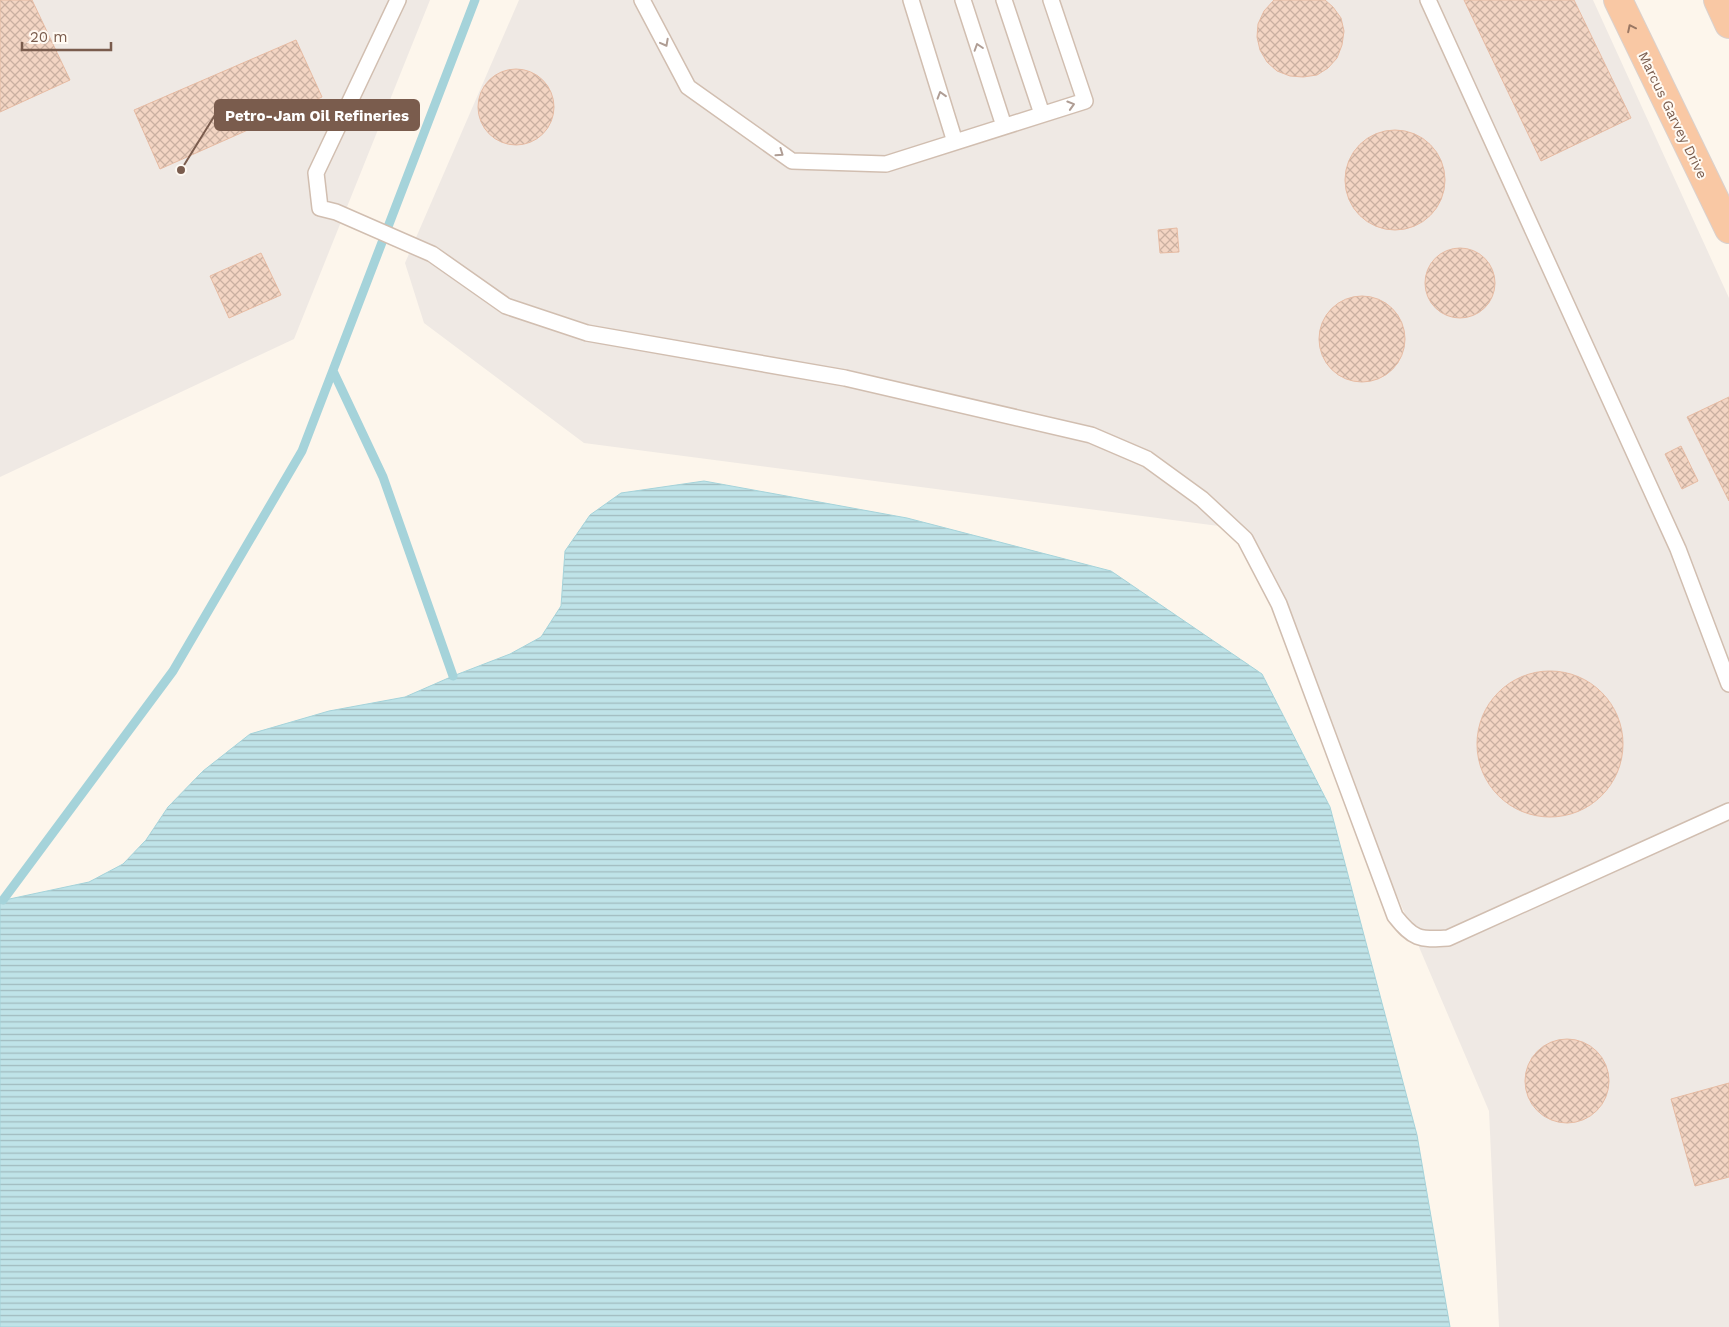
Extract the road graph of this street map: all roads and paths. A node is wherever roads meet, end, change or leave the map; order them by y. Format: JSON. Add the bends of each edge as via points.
{"nodes":[{"id":1,"x":398,"y":0,"type":"edge"},
{"id":2,"x":642,"y":0,"type":"edge"},
{"id":3,"x":911,"y":0,"type":"edge"},
{"id":4,"x":963,"y":0,"type":"edge"},
{"id":5,"x":1004,"y":0,"type":"edge"},
{"id":6,"x":1050,"y":0,"type":"edge"},
{"id":7,"x":1428,"y":0,"type":"edge"},
{"id":8,"x":1618,"y":0,"type":"edge"},
{"id":9,"x":1718,"y":0,"type":"edge"},
{"id":10,"x":1729,"y":24,"type":"edge"},
{"id":11,"x":1042,"y":114,"type":"junction"},
{"id":12,"x":1004,"y":126,"type":"junction"},
{"id":13,"x":955,"y":142,"type":"junction"},
{"id":14,"x":1729,"y":229,"type":"edge"},
{"id":15,"x":1725,"y":661,"type":"edge"},
{"id":16,"x":1729,"y":684,"type":"edge"},
{"id":17,"x":1729,"y":811,"type":"edge"}],
"edges":[{"from":1,"to":17,"type":"lane","via":[[316,173],[320,208],[432,254],[506,306],[587,334],[845,378],[1091,435],[1147,459],[1202,499],[1245,539],[1279,604],[1395,916],[1407,931],[1424,939],[1448,938]]},
{"from":2,"to":13,"type":"lane","one_way":true,"via":[[688,87],[792,161],[886,164]]},
{"from":13,"to":3,"type":"lane","one_way":true},
{"from":12,"to":4,"type":"lane","one_way":true},
{"from":5,"to":11,"type":"lane"},
{"from":11,"to":6,"type":"lane","one_way":true,"via":[[1085,101]]},
{"from":7,"to":15,"type":"lane","via":[[1678,549]]},
{"from":14,"to":8,"type":"highway","name":"Marcus Garvey Drive","one_way":true},
{"from":9,"to":10,"type":"highway"},
{"from":11,"to":12,"type":"lane"},
{"from":12,"to":13,"type":"lane"},
{"from":15,"to":16,"type":"lane"}]}
